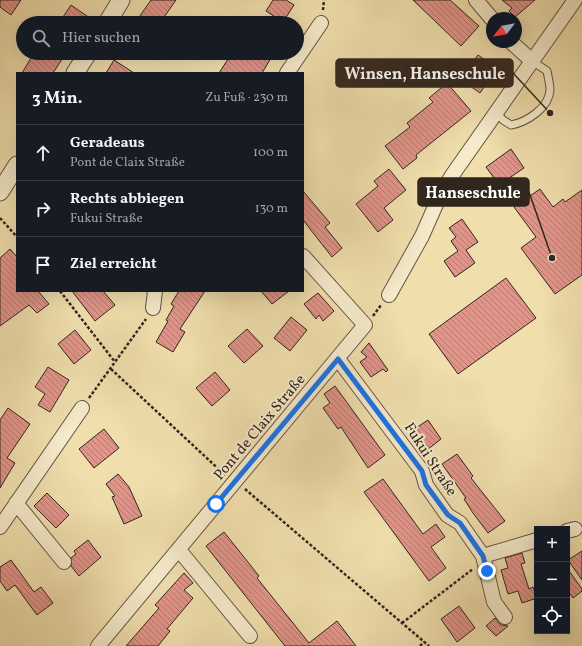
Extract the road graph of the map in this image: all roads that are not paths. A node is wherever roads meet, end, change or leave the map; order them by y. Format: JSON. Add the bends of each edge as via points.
{"nodes":[{"id":1,"x":121,"y":0,"type":"edge"},
{"id":2,"x":476,"y":0,"type":"edge"},
{"id":3,"x":571,"y":1,"type":"edge"},
{"id":4,"x":486,"y":12,"type":"edge"},
{"id":5,"x":111,"y":16,"type":"edge"},
{"id":6,"x":321,"y":22,"type":"dead end"},
{"id":7,"x":304,"y":48,"type":"edge"},
{"id":8,"x":518,"y":48,"type":"edge"},
{"id":9,"x":83,"y":60,"type":"edge"},
{"id":10,"x":296,"y":60,"type":"edge"},
{"id":11,"x":532,"y":61,"type":"junction"},
{"id":12,"x":76,"y":72,"type":"edge"},
{"id":13,"x":288,"y":72,"type":"edge"},
{"id":14,"x":496,"y":112,"type":"junction"},
{"id":15,"x":16,"y":167,"type":"edge"},
{"id":16,"x":0,"y":192,"type":"edge"},
{"id":17,"x":304,"y":257,"type":"edge"},
{"id":18,"x":155,"y":292,"type":"edge"},
{"id":19,"x":389,"y":295,"type":"road end"},
{"id":20,"x":153,"y":308,"type":"road end"},
{"id":21,"x":338,"y":359,"type":"junction"},
{"id":22,"x":82,"y":408,"type":"road end"},
{"id":23,"x":16,"y":503,"type":"junction"},
{"id":24,"x":0,"y":527,"type":"edge"},
{"id":25,"x":534,"y":541,"type":"edge"},
{"id":26,"x":178,"y":550,"type":"junction"},
{"id":27,"x":483,"y":556,"type":"junction"},
{"id":28,"x":64,"y":562,"type":"dead end"},
{"id":29,"x":505,"y":617,"type":"dead end"},
{"id":30,"x":250,"y":636,"type":"dead end"},
{"id":31,"x":98,"y":646,"type":"edge"}],
"edges":[{"from":1,"to":5,"type":"street"},
{"from":2,"to":4,"type":"street"},
{"from":3,"to":11,"type":"street"},
{"from":6,"to":7,"type":"street"},
{"from":8,"to":11,"type":"street"},
{"from":9,"to":12,"type":"street"},
{"from":10,"to":13,"type":"street"},
{"from":11,"to":14,"type":"street"},
{"from":11,"to":14,"type":"lane","via":[[547,71],[550,90],[544,105],[522,123],[511,125]]},
{"from":14,"to":19,"type":"street","via":[[441,193],[422,236]]},
{"from":15,"to":16,"type":"street"},
{"from":17,"to":21,"type":"street","name":"Pont de Claix Straße","via":[[365,325]]},
{"from":18,"to":20,"type":"street"},
{"from":21,"to":26,"type":"street","name":"Pont de Claix Straße"},
{"from":21,"to":27,"type":"street","name":"Fukui Straße","via":[[422,471],[426,485],[448,515],[460,523]]},
{"from":22,"to":23,"type":"street"},
{"from":23,"to":24,"type":"street"},
{"from":23,"to":28,"type":"street"},
{"from":25,"to":27,"type":"street"},
{"from":26,"to":30,"type":"street"},
{"from":26,"to":31,"type":"street","name":"Pont de Claix Straße"},
{"from":27,"to":29,"type":"street","name":"Fukui Straße","via":[[494,602]]}]}
